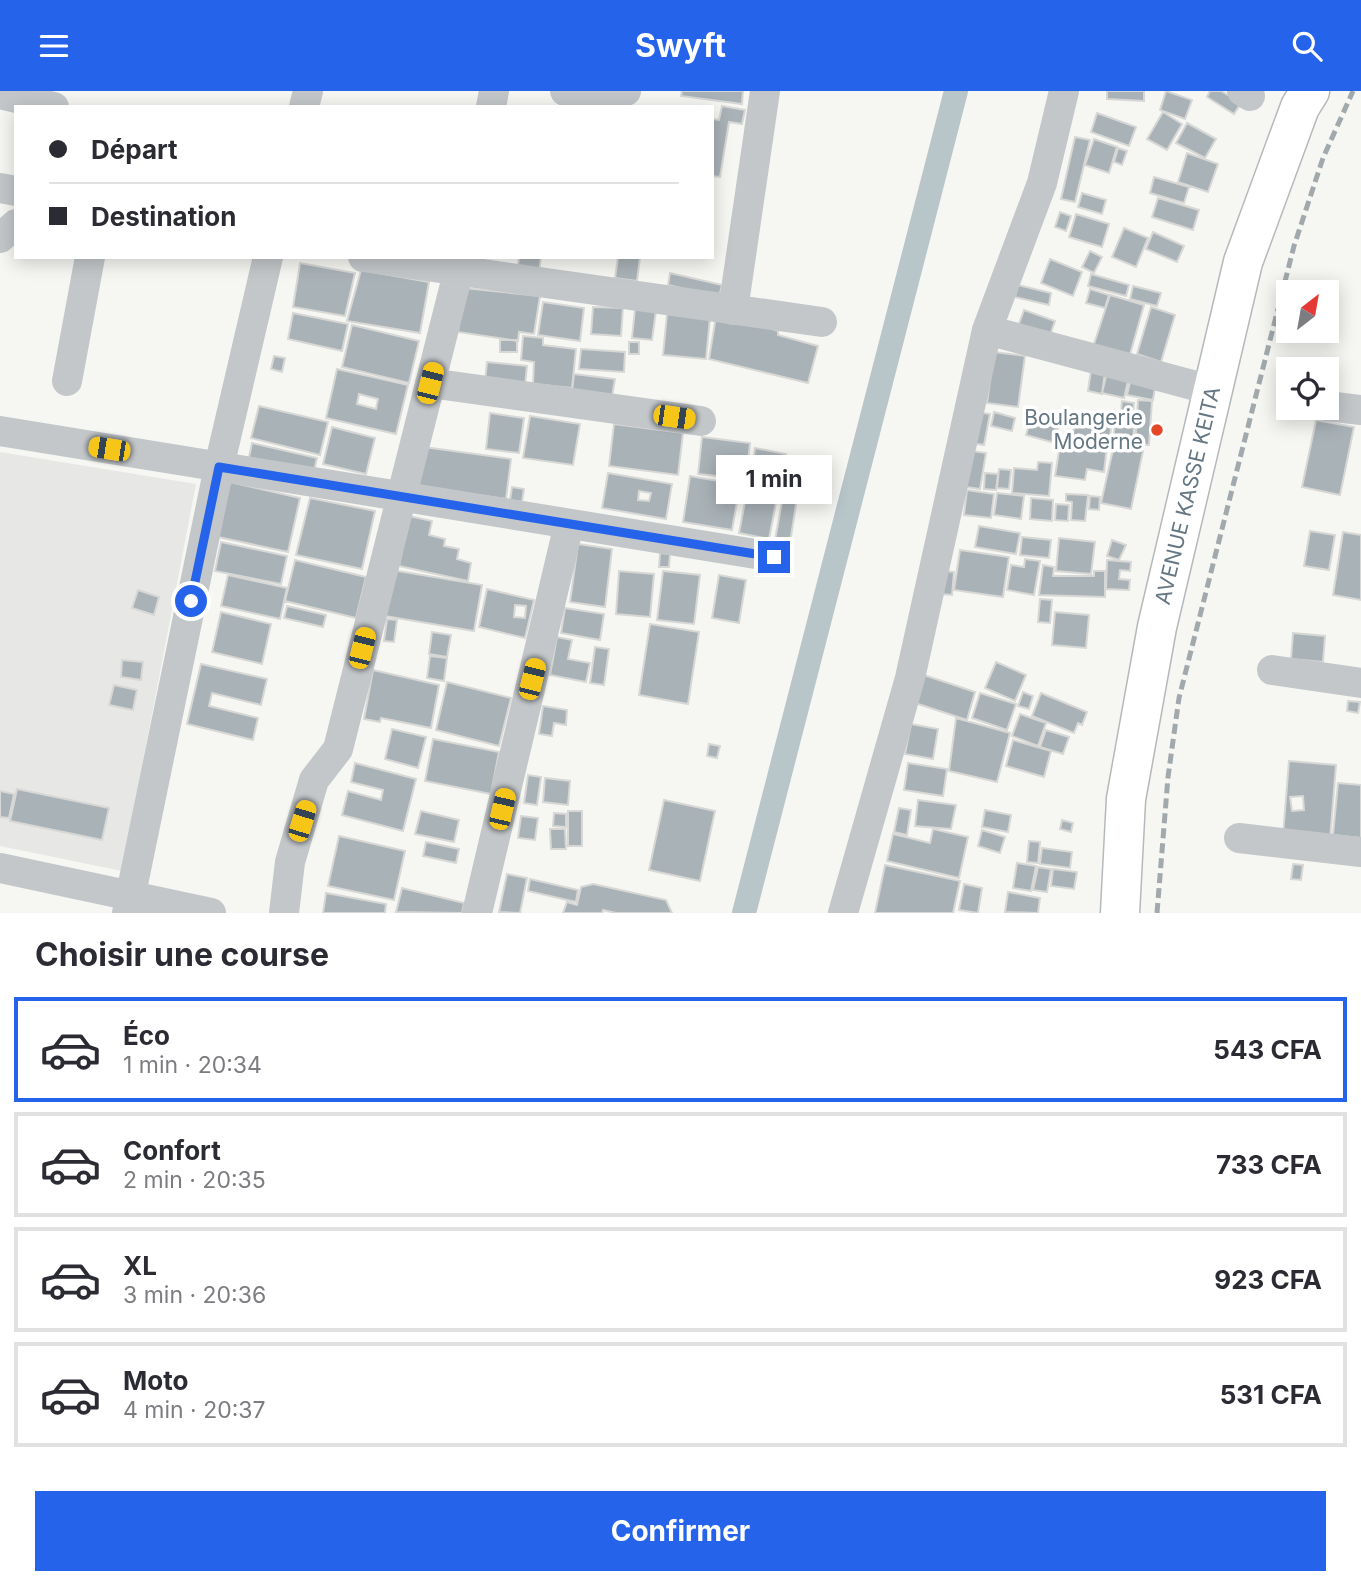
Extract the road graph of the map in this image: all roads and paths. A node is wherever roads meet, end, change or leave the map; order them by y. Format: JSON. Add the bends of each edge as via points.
{"nodes":[{"id":1,"x":565,"y":91,"type":"edge"},
{"id":2,"x":626,"y":91,"type":"edge"},
{"id":3,"x":765,"y":91,"type":"edge"},
{"id":4,"x":1064,"y":91,"type":"edge"},
{"id":5,"x":1310,"y":91,"type":"edge"},
{"id":6,"x":0,"y":94,"type":"edge"},
{"id":7,"x":46,"y":105,"type":"edge"},
{"id":8,"x":14,"y":226,"type":"edge"},
{"id":9,"x":0,"y":238,"type":"edge"},
{"id":10,"x":90,"y":259,"type":"edge"},
{"id":11,"x":268,"y":259,"type":"edge"},
{"id":12,"x":391,"y":259,"type":"edge"},
{"id":13,"x":460,"y":264,"type":"edge"},
{"id":14,"x":733,"y":310,"type":"junction"},
{"id":15,"x":822,"y":322,"type":"dead end"},
{"id":16,"x":987,"y":330,"type":"junction"},
{"id":17,"x":67,"y":381,"type":"dead end"},
{"id":18,"x":430,"y":383,"type":"junction"},
{"id":19,"x":1211,"y":390,"type":"junction"},
{"id":20,"x":1339,"y":407,"type":"edge"},
{"id":21,"x":1361,"y":410,"type":"edge"},
{"id":22,"x":701,"y":421,"type":"dead end"},
{"id":23,"x":0,"y":431,"type":"edge"},
{"id":24,"x":219,"y":467,"type":"junction"},
{"id":25,"x":400,"y":496,"type":"junction"},
{"id":26,"x":569,"y":524,"type":"junction"},
{"id":27,"x":774,"y":557,"type":"dead end"},
{"id":28,"x":1272,"y":670,"type":"dead end"},
{"id":29,"x":1361,"y":683,"type":"edge"},
{"id":30,"x":1240,"y":838,"type":"dead end"},
{"id":31,"x":1361,"y":852,"type":"edge"},
{"id":32,"x":0,"y":868,"type":"edge"},
{"id":33,"x":129,"y":905,"type":"edge"},
{"id":34,"x":211,"y":913,"type":"edge"},
{"id":35,"x":284,"y":913,"type":"edge"},
{"id":36,"x":477,"y":913,"type":"edge"},
{"id":37,"x":843,"y":913,"type":"edge"},
{"id":38,"x":1120,"y":913,"type":"edge"}],
"edges":[{"from":1,"to":2,"type":"street","via":[[585,96]]},
{"from":3,"to":14,"type":"street"},
{"from":4,"to":16,"type":"street","via":[[1042,183]]},
{"from":5,"to":19,"type":"main road","name":"AVENUE KASSE KEITA","via":[[1243,262]]},
{"from":6,"to":7,"type":"street"},
{"from":8,"to":9,"type":"street"},
{"from":10,"to":17,"type":"street"},
{"from":11,"to":24,"type":"street"},
{"from":12,"to":13,"type":"street"},
{"from":13,"to":14,"type":"street"},
{"from":13,"to":18,"type":"street"},
{"from":14,"to":15,"type":"street"},
{"from":16,"to":19,"type":"street"},
{"from":16,"to":37,"type":"street","via":[[910,678]]},
{"from":18,"to":22,"type":"street"},
{"from":18,"to":25,"type":"street"},
{"from":19,"to":38,"type":"main road","name":"AVENUE KASSE KEITA","via":[[1157,627],[1126,799]]},
{"from":20,"to":21,"type":"street"},
{"from":23,"to":24,"type":"street"},
{"from":24,"to":25,"type":"street"},
{"from":24,"to":33,"type":"street"},
{"from":25,"to":26,"type":"street"},
{"from":25,"to":35,"type":"street","via":[[338,748],[314,780],[290,862]]},
{"from":26,"to":27,"type":"street"},
{"from":26,"to":36,"type":"street"},
{"from":28,"to":29,"type":"street"},
{"from":30,"to":31,"type":"street"},
{"from":32,"to":33,"type":"street"},
{"from":33,"to":34,"type":"street"}]}
